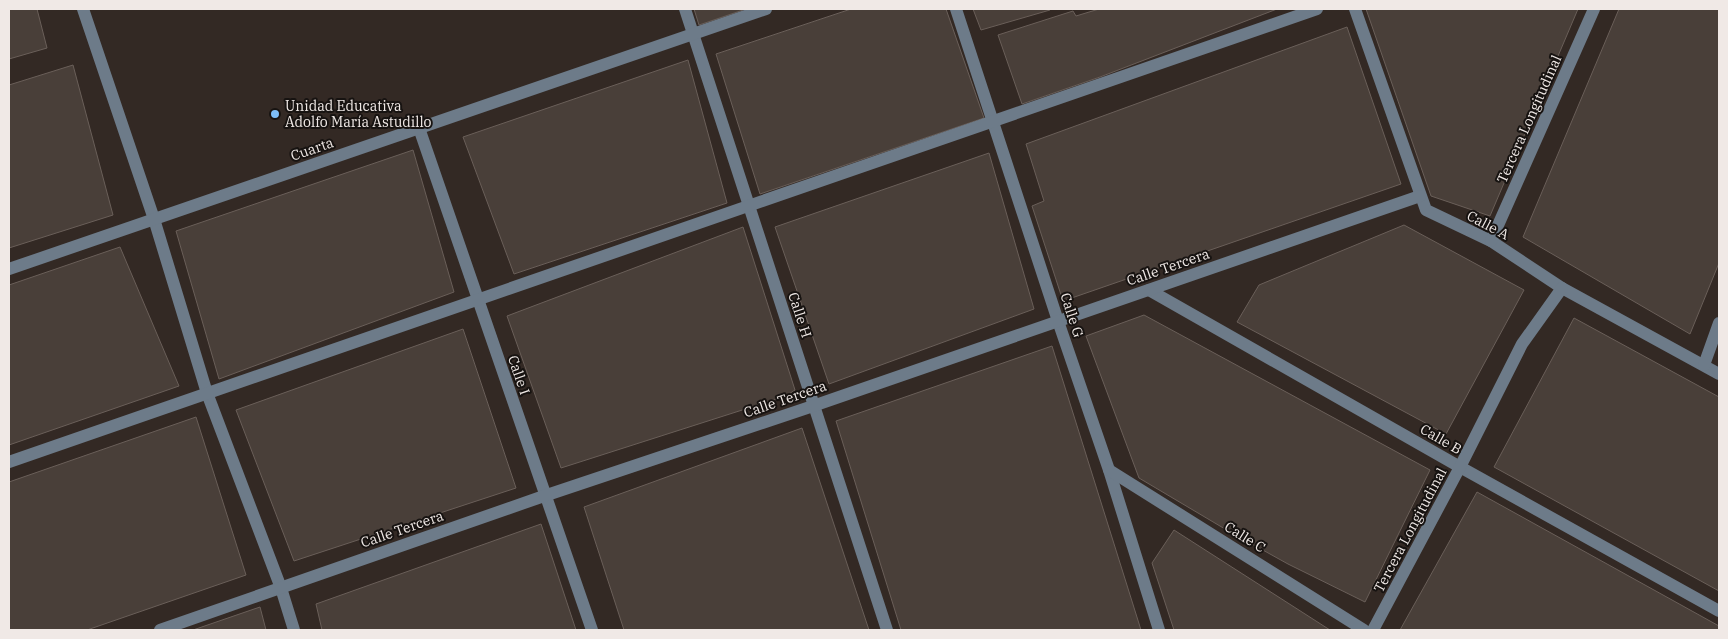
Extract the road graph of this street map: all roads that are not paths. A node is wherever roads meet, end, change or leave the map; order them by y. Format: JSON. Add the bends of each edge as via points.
{"nodes":[{"id":1,"x":83,"y":9,"type":"edge"},
{"id":2,"x":685,"y":9,"type":"edge"},
{"id":3,"x":766,"y":9,"type":"edge"},
{"id":4,"x":956,"y":9,"type":"edge"},
{"id":5,"x":1317,"y":9,"type":"edge"},
{"id":6,"x":1355,"y":9,"type":"edge"},
{"id":7,"x":1594,"y":9,"type":"edge"},
{"id":8,"x":693,"y":34,"type":"junction"},
{"id":9,"x":993,"y":121,"type":"junction"},
{"id":10,"x":419,"y":128,"type":"junction"},
{"id":11,"x":1420,"y":196,"type":"junction"},
{"id":12,"x":749,"y":206,"type":"junction"},
{"id":13,"x":154,"y":219,"type":"junction"},
{"id":14,"x":1491,"y":241,"type":"junction"},
{"id":15,"x":9,"y":269,"type":"edge"},
{"id":16,"x":1562,"y":288,"type":"junction"},
{"id":17,"x":1149,"y":290,"type":"junction"},
{"id":18,"x":477,"y":300,"type":"junction"},
{"id":19,"x":1058,"y":321,"type":"junction"},
{"id":20,"x":1719,"y":323,"type":"edge"},
{"id":21,"x":1704,"y":366,"type":"junction"},
{"id":22,"x":1719,"y":374,"type":"edge"},
{"id":23,"x":207,"y":393,"type":"junction"},
{"id":24,"x":813,"y":406,"type":"junction"},
{"id":25,"x":9,"y":462,"type":"edge"},
{"id":26,"x":1460,"y":467,"type":"junction"},
{"id":27,"x":1109,"y":470,"type":"junction"},
{"id":28,"x":544,"y":496,"type":"junction"},
{"id":29,"x":281,"y":588,"type":"junction"},
{"id":30,"x":1719,"y":611,"type":"edge"},
{"id":31,"x":160,"y":630,"type":"edge"},
{"id":32,"x":294,"y":630,"type":"edge"},
{"id":33,"x":592,"y":630,"type":"edge"},
{"id":34,"x":887,"y":630,"type":"edge"},
{"id":35,"x":1159,"y":630,"type":"edge"},
{"id":36,"x":1364,"y":630,"type":"edge"},
{"id":37,"x":1373,"y":630,"type":"edge"}],
"edges":[{"from":1,"to":13,"type":"street"},
{"from":2,"to":8,"type":"street","name":"Calle H"},
{"from":3,"to":8,"type":"street","name":"Cuarta"},
{"from":4,"to":9,"type":"street","name":"Calle G"},
{"from":5,"to":9,"type":"street"},
{"from":6,"to":11,"type":"street","name":"Calle A"},
{"from":7,"to":14,"type":"street","name":"Tercera Longitudinal"},
{"from":8,"to":10,"type":"street","name":"Cuarta"},
{"from":8,"to":12,"type":"street","name":"Calle H"},
{"from":9,"to":12,"type":"street"},
{"from":9,"to":19,"type":"street","name":"Calle G"},
{"from":10,"to":13,"type":"street","name":"Cuarta"},
{"from":10,"to":18,"type":"street","name":"Calle I"},
{"from":11,"to":14,"type":"street","name":"Calle A","via":[[1426,210]]},
{"from":11,"to":17,"type":"street","name":"Calle Tercera"},
{"from":12,"to":18,"type":"street"},
{"from":12,"to":24,"type":"street","name":"Calle H"},
{"from":13,"to":15,"type":"street","name":"Cuarta"},
{"from":13,"to":23,"type":"street"},
{"from":14,"to":16,"type":"street","name":"Calle A"},
{"from":16,"to":21,"type":"street","name":"Calle A"},
{"from":16,"to":26,"type":"street","name":"Tercera Longitudinal","via":[[1522,344]]},
{"from":17,"to":19,"type":"street","name":"Calle Tercera"},
{"from":17,"to":26,"type":"street","name":"Calle B"},
{"from":18,"to":23,"type":"street"},
{"from":18,"to":28,"type":"street","name":"Calle I"},
{"from":19,"to":24,"type":"street","name":"Calle Tercera"},
{"from":19,"to":27,"type":"street","name":"Calle G"},
{"from":20,"to":21,"type":"street"},
{"from":21,"to":22,"type":"street","name":"Calle A"},
{"from":23,"to":25,"type":"street"},
{"from":23,"to":29,"type":"street"},
{"from":24,"to":28,"type":"street","name":"Calle Tercera"},
{"from":24,"to":34,"type":"street","name":"Calle H"},
{"from":26,"to":30,"type":"street","name":"Calle B"},
{"from":26,"to":37,"type":"street","name":"Tercera Longitudinal"},
{"from":27,"to":35,"type":"street","name":"Calle G"},
{"from":27,"to":36,"type":"street","name":"Calle C"},
{"from":28,"to":29,"type":"street","name":"Calle Tercera"},
{"from":28,"to":33,"type":"street","name":"Calle I"},
{"from":29,"to":31,"type":"street","name":"Calle Tercera"},
{"from":29,"to":32,"type":"street"}]}
